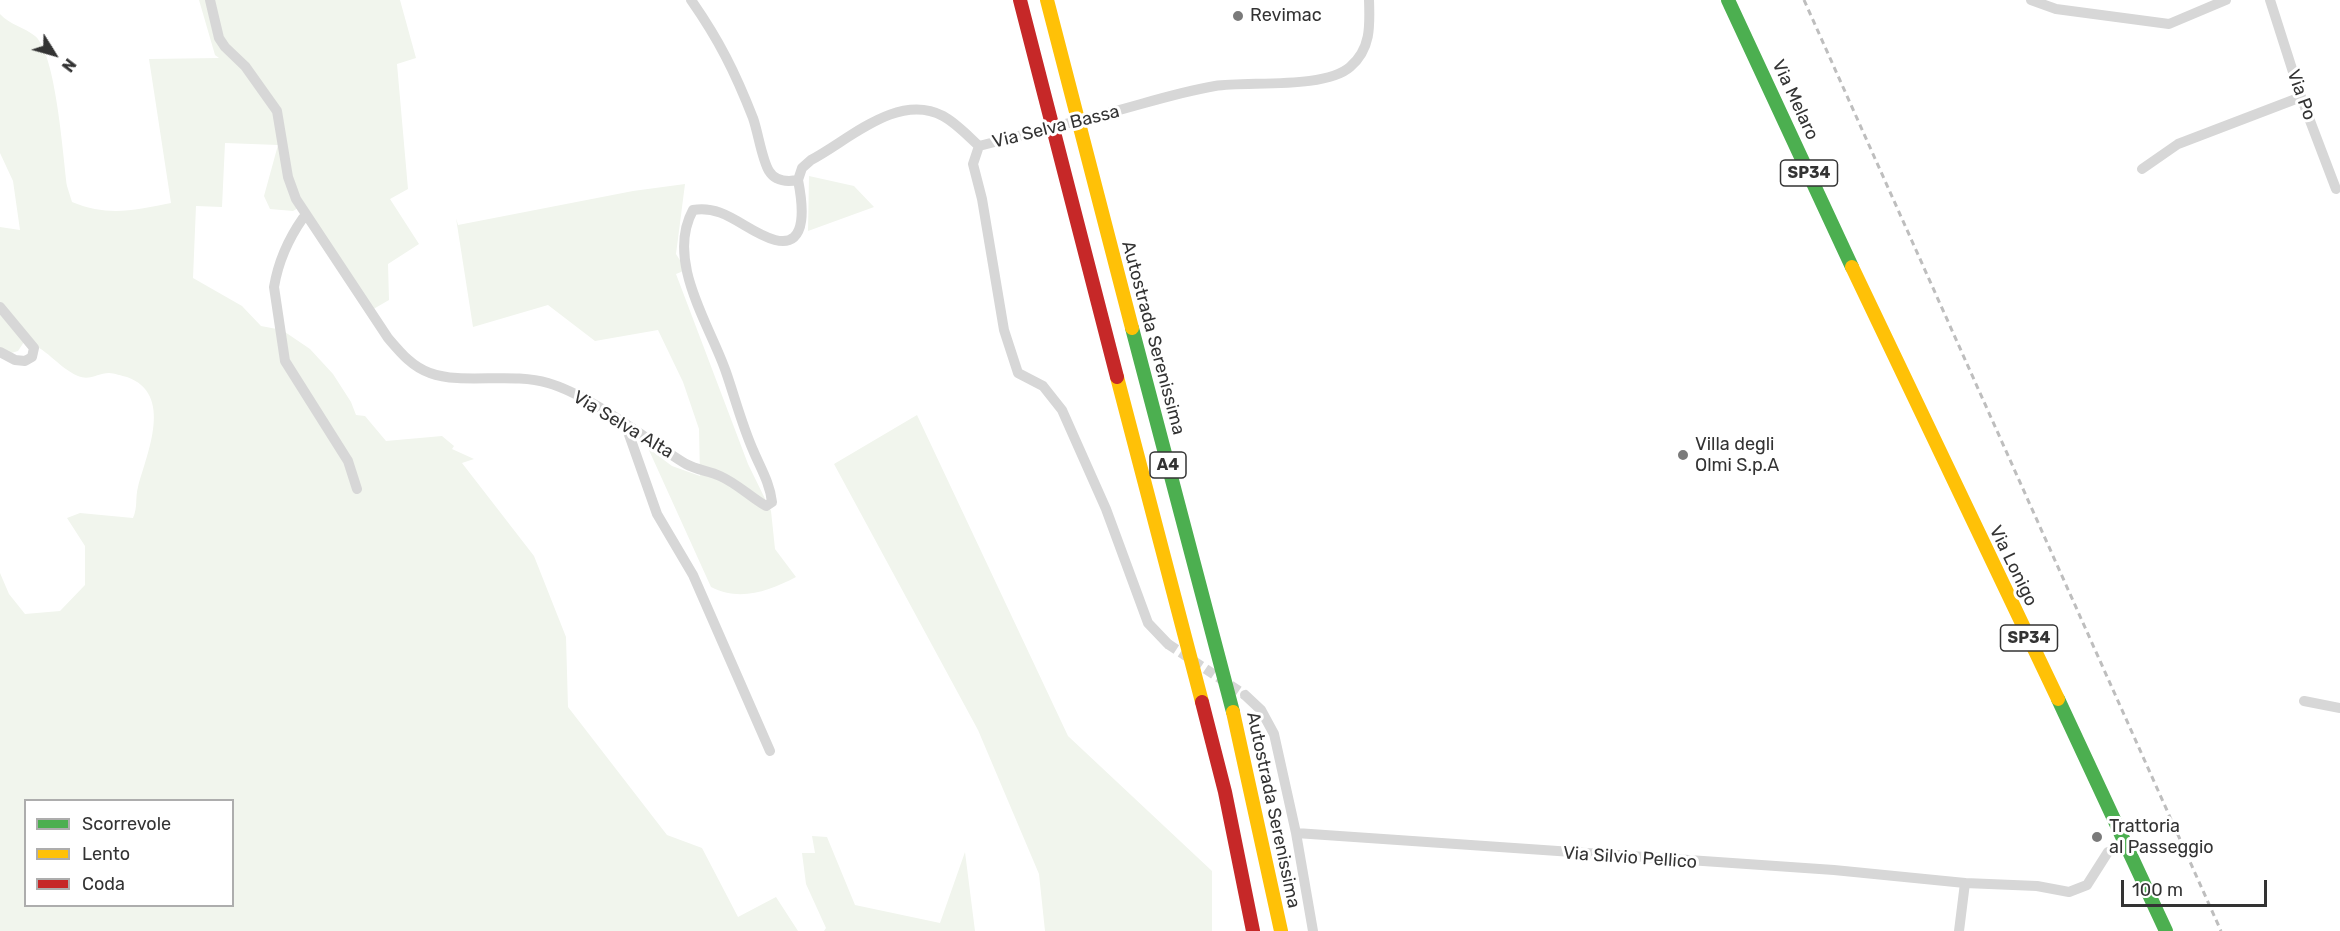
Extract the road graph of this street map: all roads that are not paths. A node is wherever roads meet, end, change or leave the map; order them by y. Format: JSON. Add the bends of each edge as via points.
{"nodes":[{"id":1,"x":210,"y":0,"type":"edge"},
{"id":2,"x":691,"y":0,"type":"edge"},
{"id":3,"x":1020,"y":0,"type":"edge"},
{"id":4,"x":1047,"y":0,"type":"edge"},
{"id":5,"x":1369,"y":0,"type":"edge"},
{"id":6,"x":1728,"y":0,"type":"edge"},
{"id":7,"x":2033,"y":0,"type":"edge"},
{"id":8,"x":2226,"y":0,"type":"edge"},
{"id":9,"x":2270,"y":0,"type":"edge"},
{"id":10,"x":2301,"y":97,"type":"junction"},
{"id":11,"x":979,"y":146,"type":"junction"},
{"id":12,"x":2142,"y":169,"type":"dead end"},
{"id":13,"x":798,"y":180,"type":"junction"},
{"id":14,"x":2336,"y":189,"type":"dead end"},
{"id":15,"x":308,"y":218,"type":"junction"},
{"id":16,"x":0,"y":307,"type":"edge"},
{"id":17,"x":1890,"y":346,"type":"joint"},
{"id":18,"x":0,"y":352,"type":"edge"},
{"id":19,"x":626,"y":426,"type":"junction"},
{"id":20,"x":357,"y":489,"type":"dead end"},
{"id":21,"x":1168,"y":644,"type":"tunnel mouth"},
{"id":22,"x":1245,"y":695,"type":"tunnel mouth"},
{"id":23,"x":2304,"y":701,"type":"dead end"},
{"id":24,"x":2340,"y":708,"type":"edge"},
{"id":25,"x":770,"y":751,"type":"dead end"},
{"id":26,"x":1296,"y":833,"type":"junction"},
{"id":27,"x":2128,"y":846,"type":"junction"},
{"id":28,"x":1965,"y":883,"type":"junction"},
{"id":29,"x":1253,"y":931,"type":"edge"},
{"id":30,"x":1281,"y":931,"type":"edge"},
{"id":31,"x":1313,"y":931,"type":"edge"},
{"id":32,"x":1959,"y":931,"type":"edge"},
{"id":33,"x":2166,"y":931,"type":"edge"}],
"edges":[{"from":1,"to":15,"type":"street","name":"Via Selva Alta","via":[[219,38],[277,111],[288,177]]},
{"from":2,"to":13,"type":"street","via":[[729,59],[754,120],[769,171],[778,180]]},
{"from":3,"to":29,"type":"main road","number":"A4","via":[[1225,792]]},
{"from":4,"to":30,"type":"main road","name":"Autostrada Serenissima","number":"A4","via":[[1253,791]]},
{"from":5,"to":11,"type":"street","name":"Via Selva Bassa","bridge":true,"via":[[1367,44],[1349,68],[1338,75],[1215,87]]},
{"from":6,"to":17,"type":"main road","name":"Via Melaro","number":"SP34"},
{"from":7,"to":8,"type":"street","via":[[2056,9],[2169,24]]},
{"from":9,"to":10,"type":"street","name":"Via Po"},
{"from":10,"to":12,"type":"street","via":[[2178,144]]},
{"from":10,"to":14,"type":"street","name":"Via Po"},
{"from":11,"to":13,"type":"street","name":"Via Selva Bassa","via":[[943,116],[910,110],[882,118],[811,160],[802,168]]},
{"from":11,"to":21,"type":"street","via":[[973,164],[1004,330],[1018,374],[1043,386],[1062,410],[1106,509],[1148,623]]},
{"from":13,"to":19,"type":"street","name":"Via Selva Alta","via":[[801,221],[795,237],[777,240],[720,212],[702,209],[693,210],[686,230],[690,290],[725,370],[769,488],[771,504],[766,506],[746,489],[719,475],[688,465]]},
{"from":15,"to":19,"type":"street","name":"Via Selva Alta","via":[[388,338],[417,367],[430,374],[451,377],[550,383],[595,405]]},
{"from":15,"to":20,"type":"street","via":[[303,218],[294,232],[274,287],[285,360],[348,461]]},
{"from":16,"to":18,"type":"street","via":[[34,348],[28,360],[21,362]]},
{"from":17,"to":27,"type":"main road","name":"Via Lonigo","number":"SP34"},
{"from":19,"to":25,"type":"street","via":[[657,514],[693,575]]},
{"from":22,"to":26,"type":"street","via":[[1261,710],[1274,734]]},
{"from":23,"to":24,"type":"street"},
{"from":26,"to":28,"type":"street","name":"Via Silvio Pellico","via":[[1833,870]]},
{"from":26,"to":31,"type":"street"},
{"from":27,"to":28,"type":"street","name":"Via Silvio Pellico","via":[[2108,852],[2087,885],[2069,892],[2037,886]]},
{"from":27,"to":33,"type":"main road","name":"Via Lonigo","number":"SP34"},
{"from":28,"to":32,"type":"street"}]}
